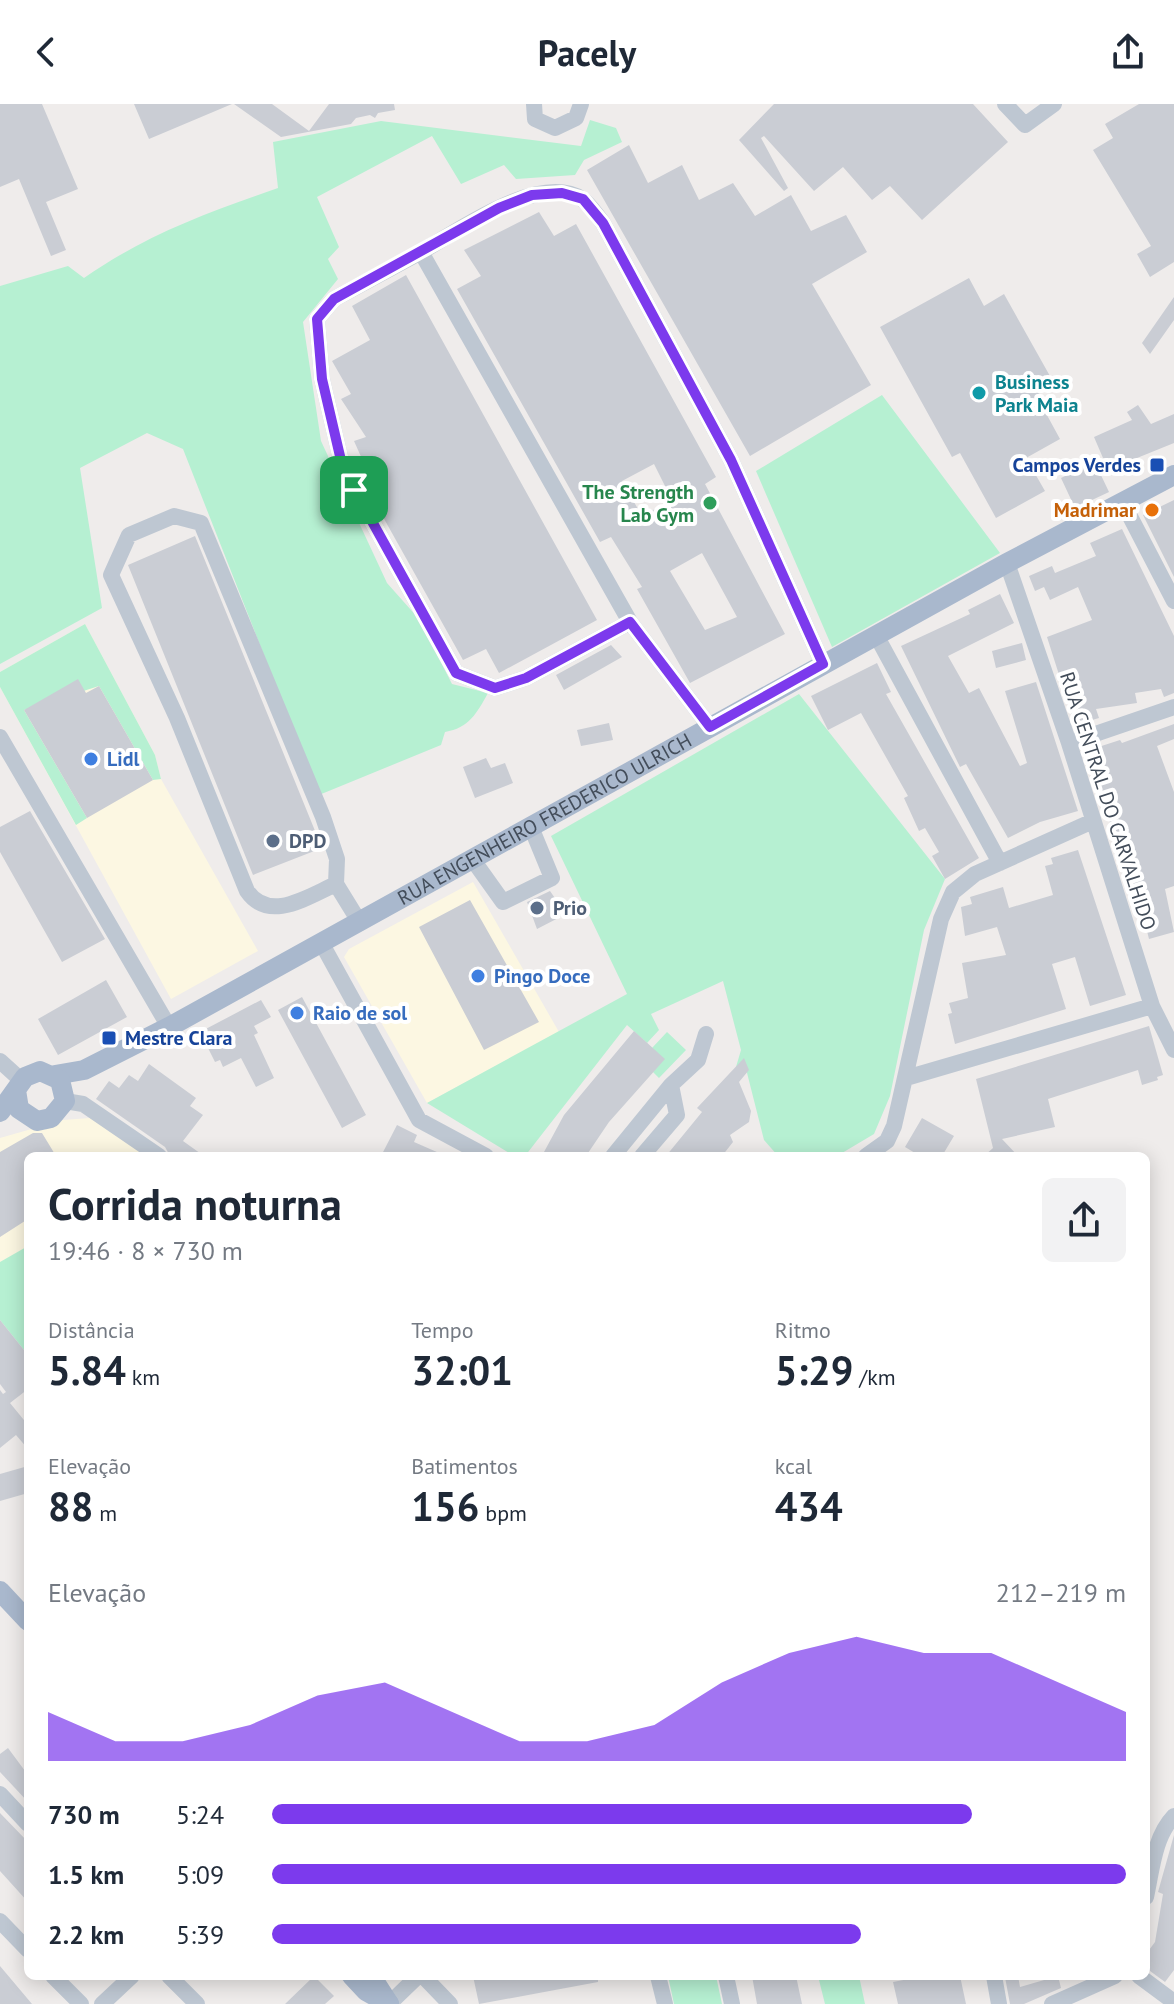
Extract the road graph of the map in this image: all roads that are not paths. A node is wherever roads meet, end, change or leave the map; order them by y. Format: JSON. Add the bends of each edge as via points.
{"nodes":[{"id":1,"x":534,"y":104,"type":"edge"},
{"id":2,"x":581,"y":104,"type":"edge"},
{"id":3,"x":1005,"y":104,"type":"edge"},
{"id":4,"x":1054,"y":104,"type":"edge"},
{"id":5,"x":421,"y":252,"type":"junction"},
{"id":6,"x":1174,"y":475,"type":"edge"},
{"id":7,"x":1122,"y":501,"type":"junction"},
{"id":8,"x":1007,"y":563,"type":"junction"},
{"id":9,"x":1174,"y":601,"type":"edge"},
{"id":10,"x":630,"y":622,"type":"junction"},
{"id":11,"x":876,"y":635,"type":"junction"},
{"id":12,"x":823,"y":664,"type":"junction"},
{"id":13,"x":1174,"y":707,"type":"edge"},
{"id":14,"x":710,"y":727,"type":"junction"},
{"id":15,"x":0,"y":737,"type":"edge"},
{"id":16,"x":1069,"y":743,"type":"junction"},
{"id":17,"x":1093,"y":821,"type":"junction"},
{"id":18,"x":531,"y":827,"type":"junction"},
{"id":19,"x":473,"y":860,"type":"junction"},
{"id":20,"x":1000,"y":863,"type":"junction"},
{"id":21,"x":336,"y":884,"type":"junction"},
{"id":22,"x":360,"y":923,"type":"junction"},
{"id":23,"x":322,"y":944,"type":"junction"},
{"id":24,"x":1152,"y":1006,"type":"junction"},
{"id":25,"x":169,"y":1027,"type":"junction"},
{"id":26,"x":706,"y":1034,"type":"dead end"},
{"id":27,"x":1174,"y":1050,"type":"edge"},
{"id":28,"x":0,"y":1061,"type":"edge"},
{"id":29,"x":906,"y":1078,"type":"junction"},
{"id":30,"x":19,"y":1085,"type":"junction"},
{"id":31,"x":671,"y":1085,"type":"junction"},
{"id":32,"x":62,"y":1090,"type":"junction"},
{"id":33,"x":0,"y":1112,"type":"edge"},
{"id":34,"x":23,"y":1114,"type":"junction"},
{"id":35,"x":0,"y":1119,"type":"edge"},
{"id":36,"x":153,"y":1152,"type":"edge"},
{"id":37,"x":479,"y":1152,"type":"edge"},
{"id":38,"x":616,"y":1152,"type":"edge"},
{"id":39,"x":645,"y":1152,"type":"edge"},
{"id":40,"x":872,"y":1152,"type":"edge"},
{"id":41,"x":0,"y":1591,"type":"edge"},
{"id":42,"x":24,"y":1617,"type":"edge"},
{"id":43,"x":0,"y":1794,"type":"edge"},
{"id":44,"x":1174,"y":1816,"type":"edge"},
{"id":45,"x":24,"y":1820,"type":"edge"},
{"id":46,"x":1150,"y":1878,"type":"edge"},
{"id":47,"x":0,"y":1921,"type":"edge"},
{"id":48,"x":24,"y":1946,"type":"edge"},
{"id":49,"x":57,"y":1980,"type":"edge"},
{"id":50,"x":128,"y":1980,"type":"edge"},
{"id":51,"x":173,"y":1980,"type":"edge"},
{"id":52,"x":356,"y":1980,"type":"edge"},
{"id":53,"x":374,"y":1980,"type":"edge"},
{"id":54,"x":416,"y":1980,"type":"edge"},
{"id":55,"x":424,"y":1980,"type":"edge"},
{"id":56,"x":659,"y":1980,"type":"edge"},
{"id":57,"x":727,"y":1980,"type":"edge"},
{"id":58,"x":995,"y":1980,"type":"edge"},
{"id":59,"x":1106,"y":1980,"type":"edge"},
{"id":60,"x":1144,"y":1980,"type":"edge"},
{"id":61,"x":1174,"y":2002,"type":"edge"},
{"id":62,"x":81,"y":2004,"type":"edge"},
{"id":63,"x":102,"y":2004,"type":"edge"},
{"id":64,"x":197,"y":2004,"type":"edge"},
{"id":65,"x":389,"y":2004,"type":"edge"},
{"id":66,"x":450,"y":2004,"type":"edge"},
{"id":67,"x":665,"y":2004,"type":"edge"},
{"id":68,"x":732,"y":2004,"type":"edge"},
{"id":69,"x":999,"y":2004,"type":"edge"},
{"id":70,"x":1052,"y":2004,"type":"edge"}],
"edges":[{"from":1,"to":2,"type":"street","via":[[535,119],[555,128],[576,118]]},
{"from":3,"to":4,"type":"street","via":[[1025,125]]},
{"from":5,"to":10,"type":"street"},
{"from":5,"to":10,"type":"street","via":[[334,299],[317,319],[322,379],[343,469],[456,673],[495,688],[526,678]]},
{"from":5,"to":12,"type":"street","via":[[532,195],[562,193],[583,199],[603,223],[731,460]]},
{"from":6,"to":7,"type":"main road","name":"RUA ENGENHEIRO FREDERICO ULRICH"},
{"from":7,"to":8,"type":"main road","name":"RUA ENGENHEIRO FREDERICO ULRICH"},
{"from":7,"to":9,"type":"street"},
{"from":8,"to":11,"type":"main road","name":"RUA ENGENHEIRO FREDERICO ULRICH"},
{"from":8,"to":16,"type":"street","name":"RUA CENTRAL DO CARVALHIDO"},
{"from":10,"to":14,"type":"street"},
{"from":11,"to":12,"type":"main road","name":"RUA ENGENHEIRO FREDERICO ULRICH"},
{"from":11,"to":20,"type":"street"},
{"from":12,"to":14,"type":"main road","name":"RUA ENGENHEIRO FREDERICO ULRICH"},
{"from":13,"to":16,"type":"street"},
{"from":14,"to":18,"type":"main road","name":"RUA ENGENHEIRO FREDERICO ULRICH"},
{"from":15,"to":25,"type":"street"},
{"from":16,"to":17,"type":"street","name":"RUA CENTRAL DO CARVALHIDO"},
{"from":17,"to":20,"type":"street"},
{"from":17,"to":24,"type":"street","name":"RUA CENTRAL DO CARVALHIDO"},
{"from":18,"to":19,"type":"main road","name":"RUA ENGENHEIRO FREDERICO ULRICH"},
{"from":18,"to":19,"type":"street","via":[[552,878],[503,902]]},
{"from":19,"to":22,"type":"main road","name":"RUA ENGENHEIRO FREDERICO ULRICH"},
{"from":20,"to":29,"type":"street","via":[[953,892],[941,919]]},
{"from":21,"to":21,"type":"street","via":[[337,859],[323,817],[201,523],[174,516],[129,535],[111,575],[177,718],[247,891],[255,903],[276,908]]},
{"from":21,"to":22,"type":"street"},
{"from":22,"to":23,"type":"main road","name":"RUA ENGENHEIRO FREDERICO ULRICH"},
{"from":23,"to":25,"type":"main road","name":"RUA ENGENHEIRO FREDERICO ULRICH"},
{"from":23,"to":37,"type":"street","via":[[419,1120]]},
{"from":24,"to":27,"type":"street","name":"RUA CENTRAL DO CARVALHIDO"},
{"from":24,"to":29,"type":"street"},
{"from":25,"to":32,"type":"main road","name":"RUA ENGENHEIRO FREDERICO ULRICH","via":[[84,1070]]},
{"from":26,"to":31,"type":"street","via":[[698,1060]]},
{"from":28,"to":30,"type":"street"},
{"from":29,"to":40,"type":"street","via":[[887,1141]]},
{"from":30,"to":32,"type":"main road","name":"RUA ENGENHEIRO FREDERICO ULRICH","via":[[40,1071]]},
{"from":30,"to":33,"type":"main road"},
{"from":30,"to":34,"type":"main road","via":[[17,1103]]},
{"from":31,"to":38,"type":"street"},
{"from":31,"to":39,"type":"street","via":[[677,1115]]},
{"from":32,"to":34,"type":"main road","name":"RUA ENGENHEIRO FREDERICO ULRICH","via":[[58,1114],[44,1121]]},
{"from":32,"to":36,"type":"street"},
{"from":34,"to":35,"type":"main road","name":"RUA ENGENHEIRO FREDERICO ULRICH"},
{"from":41,"to":42,"type":"main road"},
{"from":43,"to":45,"type":"street"},
{"from":44,"to":46,"type":"street","via":[[1157,1845]]},
{"from":47,"to":48,"type":"street"},
{"from":49,"to":62,"type":"street"},
{"from":50,"to":63,"type":"street"},
{"from":51,"to":64,"type":"street"},
{"from":52,"to":65,"type":"main road"},
{"from":53,"to":65,"type":"main road"},
{"from":54,"to":65,"type":"street"},
{"from":55,"to":66,"type":"street"},
{"from":56,"to":67,"type":"street"},
{"from":57,"to":68,"type":"street"},
{"from":58,"to":69,"type":"street"},
{"from":59,"to":70,"type":"street"},
{"from":60,"to":61,"type":"street"}]}
